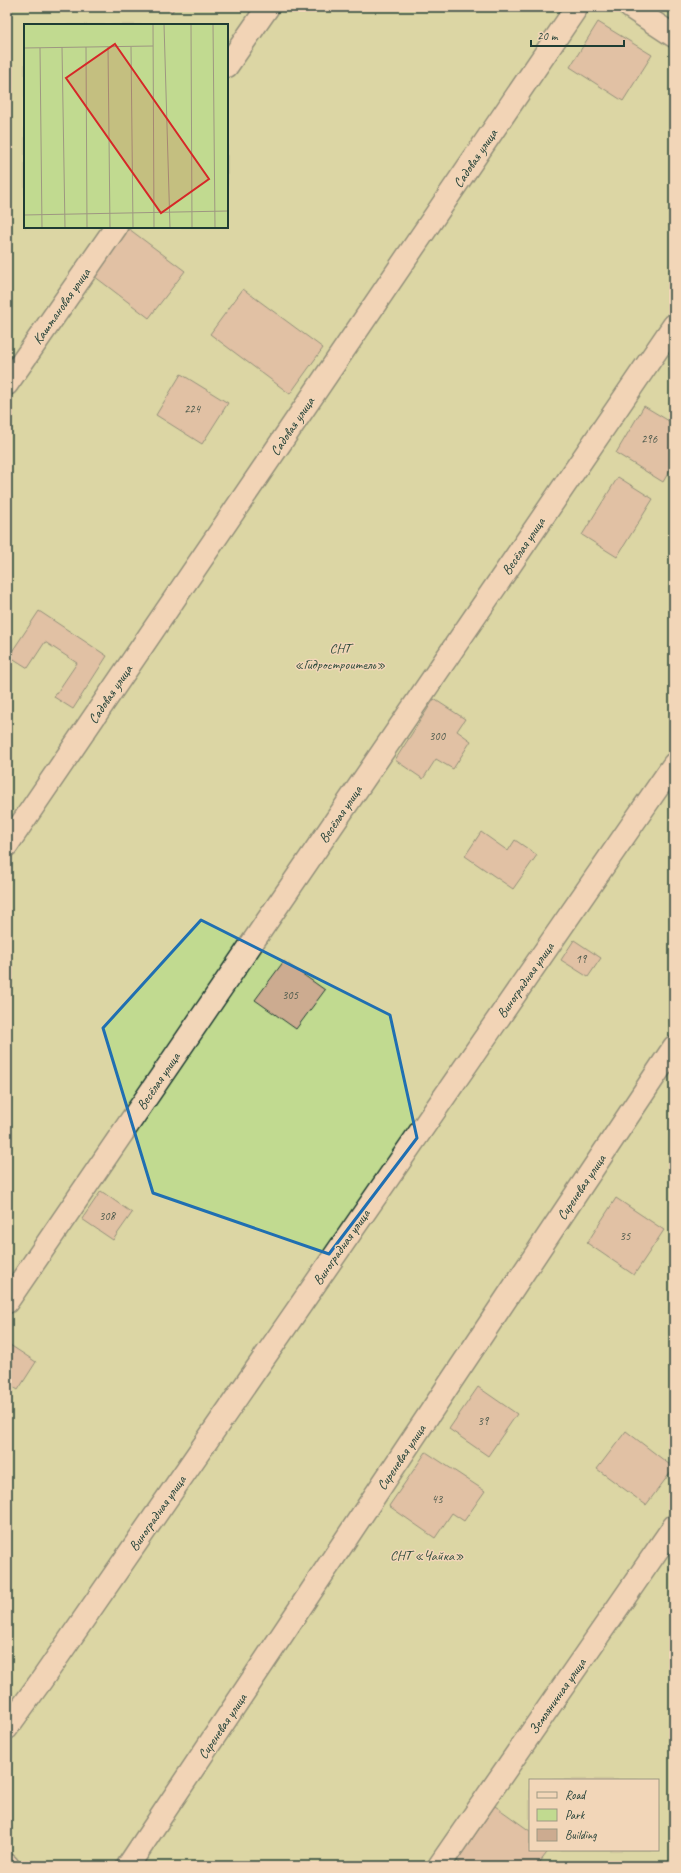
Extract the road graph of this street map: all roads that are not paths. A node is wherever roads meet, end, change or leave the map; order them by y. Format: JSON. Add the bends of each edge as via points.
{"nodes":[{"id":1,"x":268,"y":7,"type":"edge"},
{"id":2,"x":578,"y":7,"type":"edge"},
{"id":3,"x":630,"y":7,"type":"edge"},
{"id":4,"x":674,"y":36,"type":"edge"},
{"id":5,"x":228,"y":65,"type":"edge"},
{"id":6,"x":115,"y":228,"type":"edge"},
{"id":7,"x":674,"y":325,"type":"edge"},
{"id":8,"x":7,"y":384,"type":"edge"},
{"id":9,"x":674,"y":764,"type":"edge"},
{"id":10,"x":7,"y":845,"type":"edge"},
{"id":11,"x":674,"y":1047,"type":"edge"},
{"id":12,"x":7,"y":1302,"type":"edge"},
{"id":13,"x":674,"y":1526,"type":"edge"},
{"id":14,"x":7,"y":1728,"type":"edge"},
{"id":15,"x":128,"y":1866,"type":"edge"},
{"id":16,"x":439,"y":1866,"type":"edge"}],
"edges":[{"from":1,"to":5,"type":"street"},
{"from":2,"to":10,"type":"street","name":"Садовая улица"},
{"from":3,"to":4,"type":"street"},
{"from":6,"to":8,"type":"street","name":"Каштановая улица"},
{"from":7,"to":12,"type":"street","name":"Весёлая улица"},
{"from":9,"to":14,"type":"street","name":"Виноградная улица"},
{"from":11,"to":15,"type":"street","name":"Сиреневая улица"},
{"from":13,"to":16,"type":"street","name":"Земляничная улица"}]}
